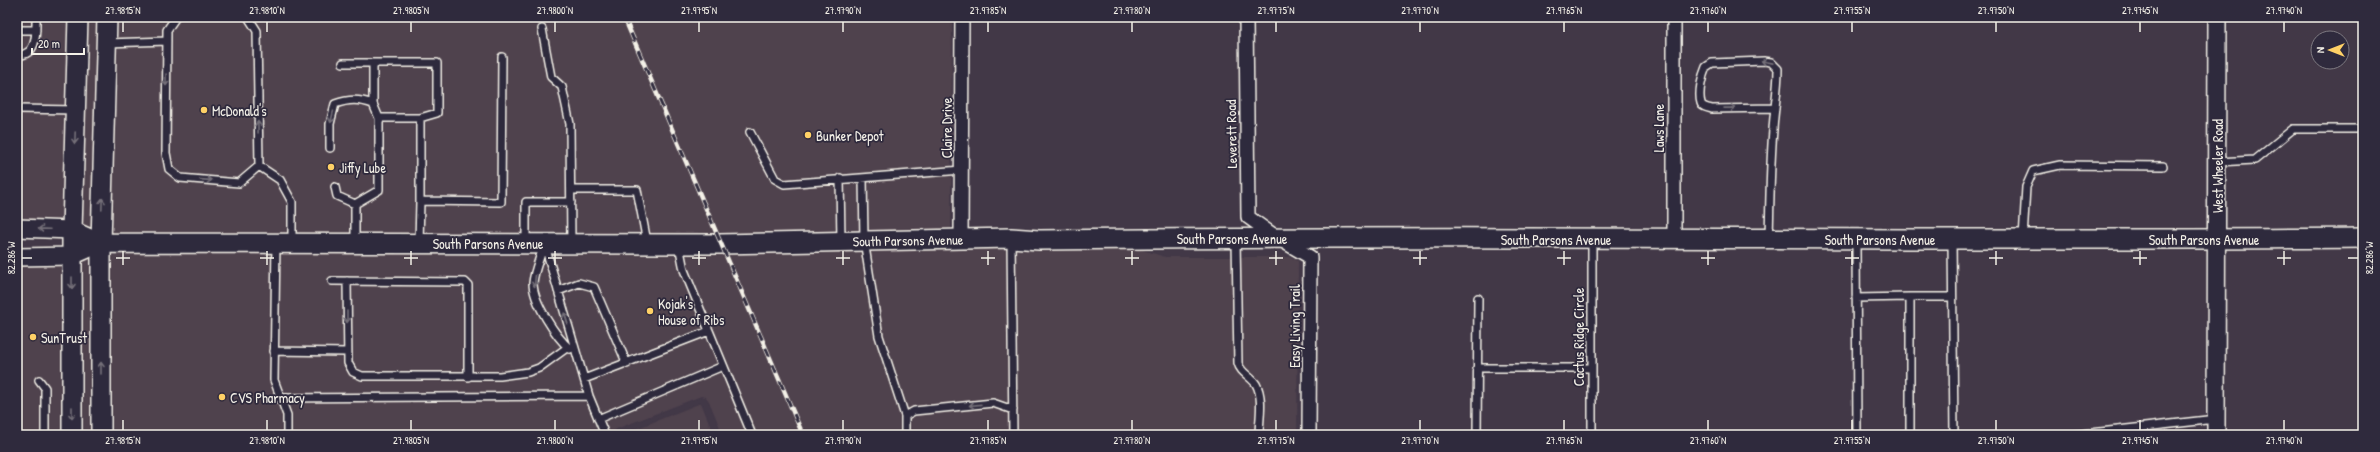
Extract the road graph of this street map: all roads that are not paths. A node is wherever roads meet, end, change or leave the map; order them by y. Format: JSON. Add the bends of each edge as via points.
{"nodes":[{"id":1,"x":36,"y":17,"type":"edge"},
{"id":2,"x":78,"y":17,"type":"edge"},
{"id":3,"x":107,"y":17,"type":"edge"},
{"id":4,"x":176,"y":17,"type":"edge"},
{"id":5,"x":248,"y":17,"type":"edge"},
{"id":6,"x":962,"y":17,"type":"edge"},
{"id":7,"x":1246,"y":17,"type":"edge"},
{"id":8,"x":1674,"y":17,"type":"edge"},
{"id":9,"x":2217,"y":17,"type":"edge"},
{"id":10,"x":542,"y":29,"type":"dead end"},
{"id":11,"x":17,"y":30,"type":"edge"},
{"id":12,"x":36,"y":30,"type":"junction"},
{"id":13,"x":166,"y":41,"type":"junction"},
{"id":14,"x":107,"y":43,"type":"junction"},
{"id":15,"x":17,"y":55,"type":"edge"},
{"id":16,"x":502,"y":57,"type":"dead end"},
{"id":17,"x":343,"y":63,"type":"dead end"},
{"id":18,"x":373,"y":63,"type":"junction"},
{"id":19,"x":373,"y":104,"type":"junction"},
{"id":20,"x":17,"y":108,"type":"edge"},
{"id":21,"x":1775,"y":108,"type":"junction"},
{"id":22,"x":76,"y":110,"type":"junction"},
{"id":23,"x":379,"y":118,"type":"junction"},
{"id":24,"x":420,"y":118,"type":"junction"},
{"id":25,"x":2363,"y":129,"type":"edge"},
{"id":26,"x":750,"y":132,"type":"dead end"},
{"id":27,"x":330,"y":148,"type":"dead end"},
{"id":28,"x":2217,"y":162,"type":"junction"},
{"id":29,"x":259,"y":166,"type":"junction"},
{"id":30,"x":2163,"y":166,"type":"dead end"},
{"id":31,"x":962,"y":170,"type":"junction"},
{"id":32,"x":840,"y":178,"type":"junction"},
{"id":33,"x":863,"y":178,"type":"junction"},
{"id":34,"x":335,"y":187,"type":"dead end"},
{"id":35,"x":570,"y":190,"type":"junction"},
{"id":36,"x":420,"y":201,"type":"junction"},
{"id":37,"x":571,"y":202,"type":"junction"},
{"id":38,"x":355,"y":204,"type":"junction"},
{"id":39,"x":17,"y":228,"type":"edge"},
{"id":40,"x":72,"y":230,"type":"junction"},
{"id":41,"x":1236,"y":237,"type":"junction"},
{"id":42,"x":1276,"y":237,"type":"junction"},
{"id":43,"x":1011,"y":238,"type":"junction"},
{"id":44,"x":2363,"y":238,"type":"edge"},
{"id":45,"x":1592,"y":239,"type":"junction"},
{"id":46,"x":1674,"y":239,"type":"junction"},
{"id":47,"x":1769,"y":239,"type":"junction"},
{"id":48,"x":1856,"y":239,"type":"junction"},
{"id":49,"x":1952,"y":239,"type":"junction"},
{"id":50,"x":2023,"y":239,"type":"junction"},
{"id":51,"x":2217,"y":239,"type":"junction"},
{"id":52,"x":864,"y":240,"type":"junction"},
{"id":53,"x":961,"y":240,"type":"junction"},
{"id":54,"x":841,"y":241,"type":"junction"},
{"id":55,"x":101,"y":243,"type":"junction"},
{"id":56,"x":284,"y":243,"type":"junction"},
{"id":57,"x":355,"y":243,"type":"junction"},
{"id":58,"x":419,"y":243,"type":"junction"},
{"id":59,"x":536,"y":244,"type":"junction"},
{"id":60,"x":571,"y":244,"type":"junction"},
{"id":61,"x":647,"y":244,"type":"junction"},
{"id":62,"x":679,"y":244,"type":"junction"},
{"id":63,"x":72,"y":256,"type":"junction"},
{"id":64,"x":17,"y":257,"type":"edge"},
{"id":65,"x":332,"y":281,"type":"dead end"},
{"id":66,"x":347,"y":281,"type":"junction"},
{"id":67,"x":558,"y":291,"type":"junction"},
{"id":68,"x":1910,"y":297,"type":"junction"},
{"id":69,"x":1952,"y":297,"type":"junction"},
{"id":70,"x":1478,"y":298,"type":"dead end"},
{"id":71,"x":1856,"y":298,"type":"junction"},
{"id":72,"x":709,"y":331,"type":"junction"},
{"id":73,"x":568,"y":347,"type":"junction"},
{"id":74,"x":274,"y":351,"type":"junction"},
{"id":75,"x":347,"y":352,"type":"junction"},
{"id":76,"x":578,"y":356,"type":"junction"},
{"id":77,"x":627,"y":364,"type":"junction"},
{"id":78,"x":723,"y":366,"type":"junction"},
{"id":79,"x":1478,"y":368,"type":"junction"},
{"id":80,"x":1591,"y":368,"type":"junction"},
{"id":81,"x":468,"y":377,"type":"junction"},
{"id":82,"x":584,"y":379,"type":"junction"},
{"id":83,"x":39,"y":380,"type":"dead end"},
{"id":84,"x":589,"y":396,"type":"junction"},
{"id":85,"x":279,"y":398,"type":"junction"},
{"id":86,"x":1013,"y":410,"type":"junction"},
{"id":87,"x":905,"y":416,"type":"junction"},
{"id":88,"x":598,"y":418,"type":"junction"},
{"id":89,"x":2216,"y":427,"type":"edge"},
{"id":90,"x":46,"y":435,"type":"edge"},
{"id":91,"x":72,"y":435,"type":"edge"},
{"id":92,"x":101,"y":435,"type":"edge"},
{"id":93,"x":287,"y":435,"type":"edge"},
{"id":94,"x":605,"y":435,"type":"edge"},
{"id":95,"x":752,"y":435,"type":"edge"},
{"id":96,"x":905,"y":435,"type":"edge"},
{"id":97,"x":1013,"y":435,"type":"edge"},
{"id":98,"x":1259,"y":435,"type":"edge"},
{"id":99,"x":1310,"y":435,"type":"edge"},
{"id":100,"x":1477,"y":435,"type":"edge"},
{"id":101,"x":1592,"y":435,"type":"edge"},
{"id":102,"x":1857,"y":435,"type":"edge"},
{"id":103,"x":1910,"y":435,"type":"edge"},
{"id":104,"x":1954,"y":435,"type":"edge"},
{"id":105,"x":2073,"y":435,"type":"edge"}],
"edges":[{"from":1,"to":12,"type":"lane"},
{"from":2,"to":22,"type":"main road"},
{"from":3,"to":14,"type":"main road"},
{"from":4,"to":13,"type":"lane","via":[[166,30]]},
{"from":29,"to":5,"type":"lane","one_way":true,"via":[[257,31]]},
{"from":6,"to":31,"type":"street","name":"Claire Drive"},
{"from":7,"to":42,"type":"street","name":"Leverett Road","via":[[1248,217]]},
{"from":8,"to":46,"type":"street","name":"Laws Lane"},
{"from":9,"to":28,"type":"street","name":"West Wheeler Road"},
{"from":10,"to":35,"type":"lane","via":[[551,78],[562,87],[570,124]]},
{"from":11,"to":12,"type":"lane"},
{"from":12,"to":15,"type":"lane","via":[[36,38],[31,49],[27,54]]},
{"from":13,"to":14,"type":"lane"},
{"from":13,"to":29,"type":"lane","one_way":true,"via":[[168,169],[180,178],[239,183]]},
{"from":55,"to":14,"type":"main road","one_way":true},
{"from":16,"to":36,"type":"lane","via":[[501,202]]},
{"from":17,"to":18,"type":"lane"},
{"from":18,"to":19,"type":"lane"},
{"from":18,"to":24,"type":"lane","via":[[437,63],[436,113]]},
{"from":19,"to":23,"type":"lane"},
{"from":19,"to":27,"type":"lane","one_way":true,"via":[[362,100],[348,100],[335,104],[330,124]]},
{"from":20,"to":22,"type":"lane"},
{"from":21,"to":21,"type":"lane","one_way":true,"via":[[1778,69],[1771,62],[1712,63],[1706,67],[1701,90],[1701,103],[1704,107]]},
{"from":21,"to":47,"type":"lane"},
{"from":22,"to":40,"type":"main road","one_way":true},
{"from":23,"to":24,"type":"lane"},
{"from":23,"to":38,"type":"lane","via":[[380,190]]},
{"from":24,"to":36,"type":"lane"},
{"from":25,"to":28,"type":"lane","via":[[2293,129],[2255,160]]},
{"from":26,"to":32,"type":"lane","via":[[775,179],[784,184]]},
{"from":28,"to":51,"type":"street","name":"West Wheeler Road"},
{"from":29,"to":56,"type":"lane","via":[[280,180],[292,202]]},
{"from":30,"to":50,"type":"lane","via":[[2060,165],[2033,171],[2026,188]]},
{"from":31,"to":33,"type":"lane"},
{"from":31,"to":53,"type":"street","name":"Claire Drive"},
{"from":32,"to":33,"type":"lane"},
{"from":32,"to":54,"type":"lane"},
{"from":33,"to":52,"type":"lane"},
{"from":34,"to":38,"type":"lane","via":[[337,196]]},
{"from":35,"to":37,"type":"lane"},
{"from":35,"to":61,"type":"lane","via":[[637,190]]},
{"from":36,"to":58,"type":"lane"},
{"from":37,"to":59,"type":"lane","via":[[526,202]]},
{"from":37,"to":60,"type":"lane"},
{"from":38,"to":57,"type":"lane"},
{"from":40,"to":39,"type":"street","name":"South Parsons Avenue","one_way":true},
{"from":40,"to":55,"type":"street","name":"South Parsons Avenue"},
{"from":40,"to":63,"type":"main road"},
{"from":41,"to":42,"type":"main road","name":"South Parsons Avenue"},
{"from":41,"to":43,"type":"main road","name":"South Parsons Avenue","via":[[1039,240]]},
{"from":41,"to":98,"type":"lane","via":[[1238,363],[1239,368],[1256,385],[1260,395]]},
{"from":42,"to":45,"type":"main road","name":"South Parsons Avenue"},
{"from":42,"to":99,"type":"street","name":"Easy Living Trail","via":[[1310,257]]},
{"from":43,"to":53,"type":"main road","name":"South Parsons Avenue"},
{"from":43,"to":86,"type":"lane"},
{"from":44,"to":51,"type":"main road","name":"South Parsons Avenue"},
{"from":45,"to":46,"type":"main road","name":"South Parsons Avenue"},
{"from":45,"to":80,"type":"lane","name":"Cactus Ridge Circle"},
{"from":46,"to":47,"type":"main road","name":"South Parsons Avenue"},
{"from":47,"to":48,"type":"main road","name":"South Parsons Avenue"},
{"from":48,"to":49,"type":"main road","name":"South Parsons Avenue"},
{"from":48,"to":71,"type":"lane"},
{"from":49,"to":50,"type":"main road","name":"South Parsons Avenue"},
{"from":49,"to":69,"type":"lane"},
{"from":50,"to":51,"type":"main road","name":"South Parsons Avenue"},
{"from":51,"to":89,"type":"street","name":"West Wheeler Road"},
{"from":52,"to":53,"type":"main road","name":"South Parsons Avenue"},
{"from":52,"to":54,"type":"main road","name":"South Parsons Avenue"},
{"from":52,"to":87,"type":"lane","via":[[879,336]]},
{"from":54,"to":62,"type":"main road","name":"South Parsons Avenue"},
{"from":55,"to":56,"type":"main road","name":"South Parsons Avenue"},
{"from":55,"to":63,"type":"street","name":"South Parsons Avenue"},
{"from":92,"to":55,"type":"main road","one_way":true},
{"from":56,"to":57,"type":"main road","name":"South Parsons Avenue"},
{"from":56,"to":74,"type":"lane"},
{"from":57,"to":58,"type":"main road","name":"South Parsons Avenue"},
{"from":58,"to":59,"type":"main road","name":"South Parsons Avenue"},
{"from":59,"to":60,"type":"main road","name":"South Parsons Avenue"},
{"from":59,"to":67,"type":"lane"},
{"from":59,"to":73,"type":"lane","one_way":true,"via":[[533,283],[536,297],[557,337]]},
{"from":60,"to":61,"type":"main road","name":"South Parsons Avenue"},
{"from":61,"to":62,"type":"main road","name":"South Parsons Avenue"},
{"from":62,"to":72,"type":"lane","via":[[684,270]]},
{"from":63,"to":64,"type":"street","name":"South Parsons Avenue"},
{"from":63,"to":91,"type":"main road","one_way":true},
{"from":65,"to":66,"type":"lane"},
{"from":66,"to":75,"type":"lane","one_way":true},
{"from":66,"to":81,"type":"lane","via":[[465,282],[468,285]]},
{"from":76,"to":67,"type":"lane","one_way":true},
{"from":67,"to":77,"type":"lane","via":[[579,283],[594,286]]},
{"from":68,"to":69,"type":"lane"},
{"from":68,"to":71,"type":"lane"},
{"from":68,"to":103,"type":"lane"},
{"from":69,"to":104,"type":"lane"},
{"from":70,"to":79,"type":"lane"},
{"from":71,"to":102,"type":"lane"},
{"from":72,"to":77,"type":"lane"},
{"from":72,"to":78,"type":"lane"},
{"from":73,"to":76,"type":"lane"},
{"from":73,"to":81,"type":"lane","via":[[539,368],[528,372]]},
{"from":74,"to":75,"type":"lane"},
{"from":74,"to":85,"type":"lane","via":[[274,380]]},
{"from":75,"to":81,"type":"lane","via":[[349,367],[362,376]]},
{"from":76,"to":82,"type":"lane"},
{"from":77,"to":82,"type":"lane"},
{"from":78,"to":88,"type":"lane"},
{"from":78,"to":95,"type":"lane"},
{"from":79,"to":80,"type":"lane"},
{"from":79,"to":100,"type":"lane"},
{"from":80,"to":101,"type":"lane","name":"Cactus Ridge Circle"},
{"from":82,"to":84,"type":"lane"},
{"from":83,"to":90,"type":"lane","via":[[46,388]]},
{"from":84,"to":85,"type":"lane"},
{"from":84,"to":88,"type":"lane"},
{"from":85,"to":93,"type":"lane","via":[[287,415]]},
{"from":86,"to":87,"type":"lane","one_way":true,"via":[[993,403],[920,410]]},
{"from":86,"to":97,"type":"lane"},
{"from":87,"to":96,"type":"lane"},
{"from":88,"to":94,"type":"lane"},
{"from":89,"to":105,"type":"lane"}]}
